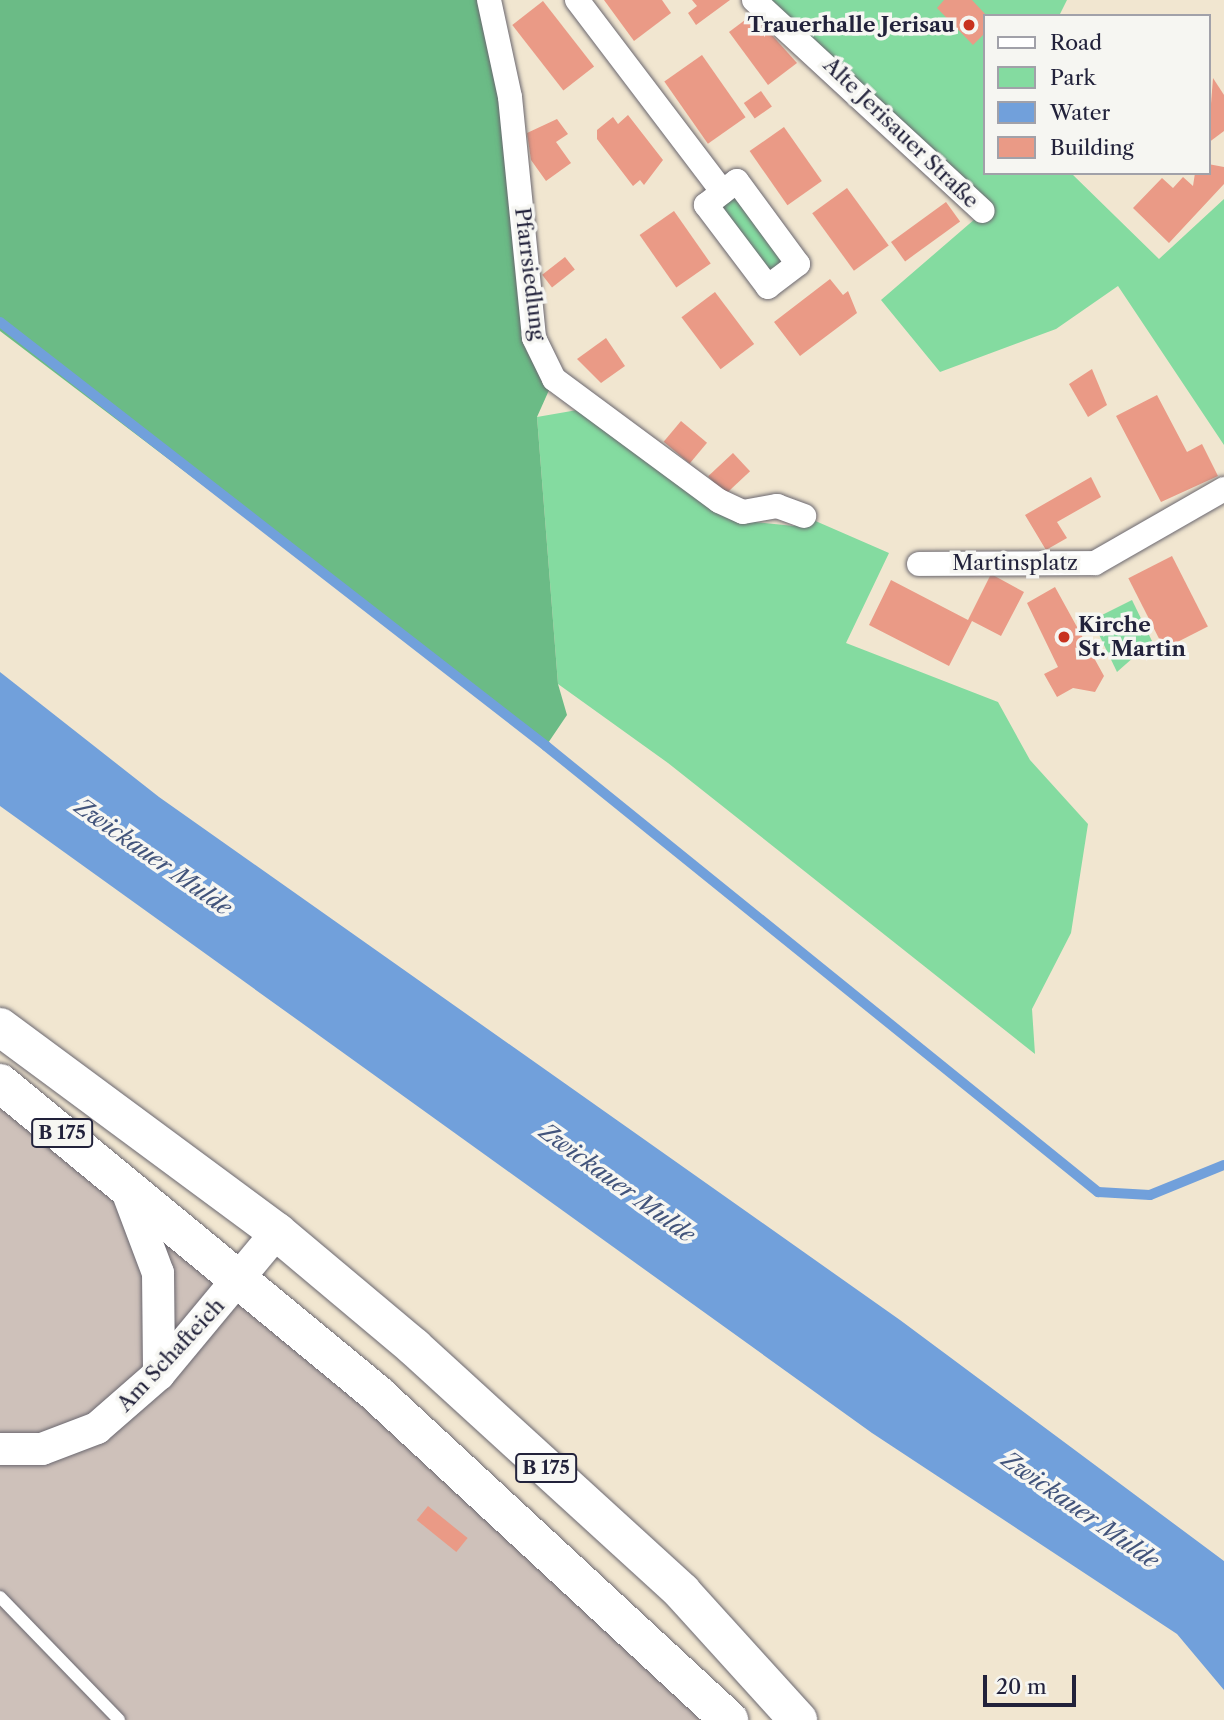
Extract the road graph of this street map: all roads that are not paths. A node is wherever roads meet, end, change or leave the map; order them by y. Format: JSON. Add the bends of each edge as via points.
{"nodes":[{"id":1,"x":489,"y":0,"type":"edge"},
{"id":2,"x":577,"y":0,"type":"edge"},
{"id":3,"x":754,"y":0,"type":"edge"},
{"id":4,"x":723,"y":192,"type":"dead end"},
{"id":5,"x":983,"y":211,"type":"dead end"},
{"id":6,"x":1222,"y":496,"type":"edge"},
{"id":7,"x":804,"y":516,"type":"dead end"},
{"id":8,"x":919,"y":564,"type":"dead end"},
{"id":9,"x":0,"y":1027,"type":"edge"},
{"id":10,"x":0,"y":1083,"type":"edge"},
{"id":11,"x":124,"y":1184,"type":"junction"},
{"id":12,"x":277,"y":1232,"type":"junction"},
{"id":13,"x":242,"y":1278,"type":"junction"},
{"id":14,"x":159,"y":1374,"type":"junction"},
{"id":15,"x":0,"y":1449,"type":"edge"},
{"id":16,"x":0,"y":1597,"type":"edge"},
{"id":17,"x":119,"y":1720,"type":"edge"},
{"id":18,"x":729,"y":1720,"type":"edge"},
{"id":19,"x":798,"y":1720,"type":"edge"}],
"edges":[{"from":1,"to":7,"type":"street","name":"Pfarrsiedlung","via":[[510,96],[534,338],[554,379],[719,501],[743,512],[777,506]]},
{"from":2,"to":4,"type":"street"},
{"from":3,"to":5,"type":"street","name":"Alte Jerisauer Straße"},
{"from":6,"to":8,"type":"street","name":"Martinsplatz","via":[[1095,563]]},
{"from":9,"to":12,"type":"main road","number":"B 175"},
{"from":10,"to":11,"type":"main road","number":"B 175"},
{"from":11,"to":13,"type":"main road","number":"B 175"},
{"from":11,"to":14,"type":"street","via":[[158,1273]]},
{"from":12,"to":13,"type":"street","name":"Am Schafteich"},
{"from":12,"to":19,"type":"main road","number":"B 175","via":[[682,1592]]},
{"from":13,"to":14,"type":"street","name":"Am Schafteich"},
{"from":13,"to":18,"type":"main road","number":"B 175","via":[[397,1412]]},
{"from":14,"to":15,"type":"street","name":"Am Schafteich","via":[[97,1429],[42,1449]]},
{"from":16,"to":17,"type":"lane"}]}
